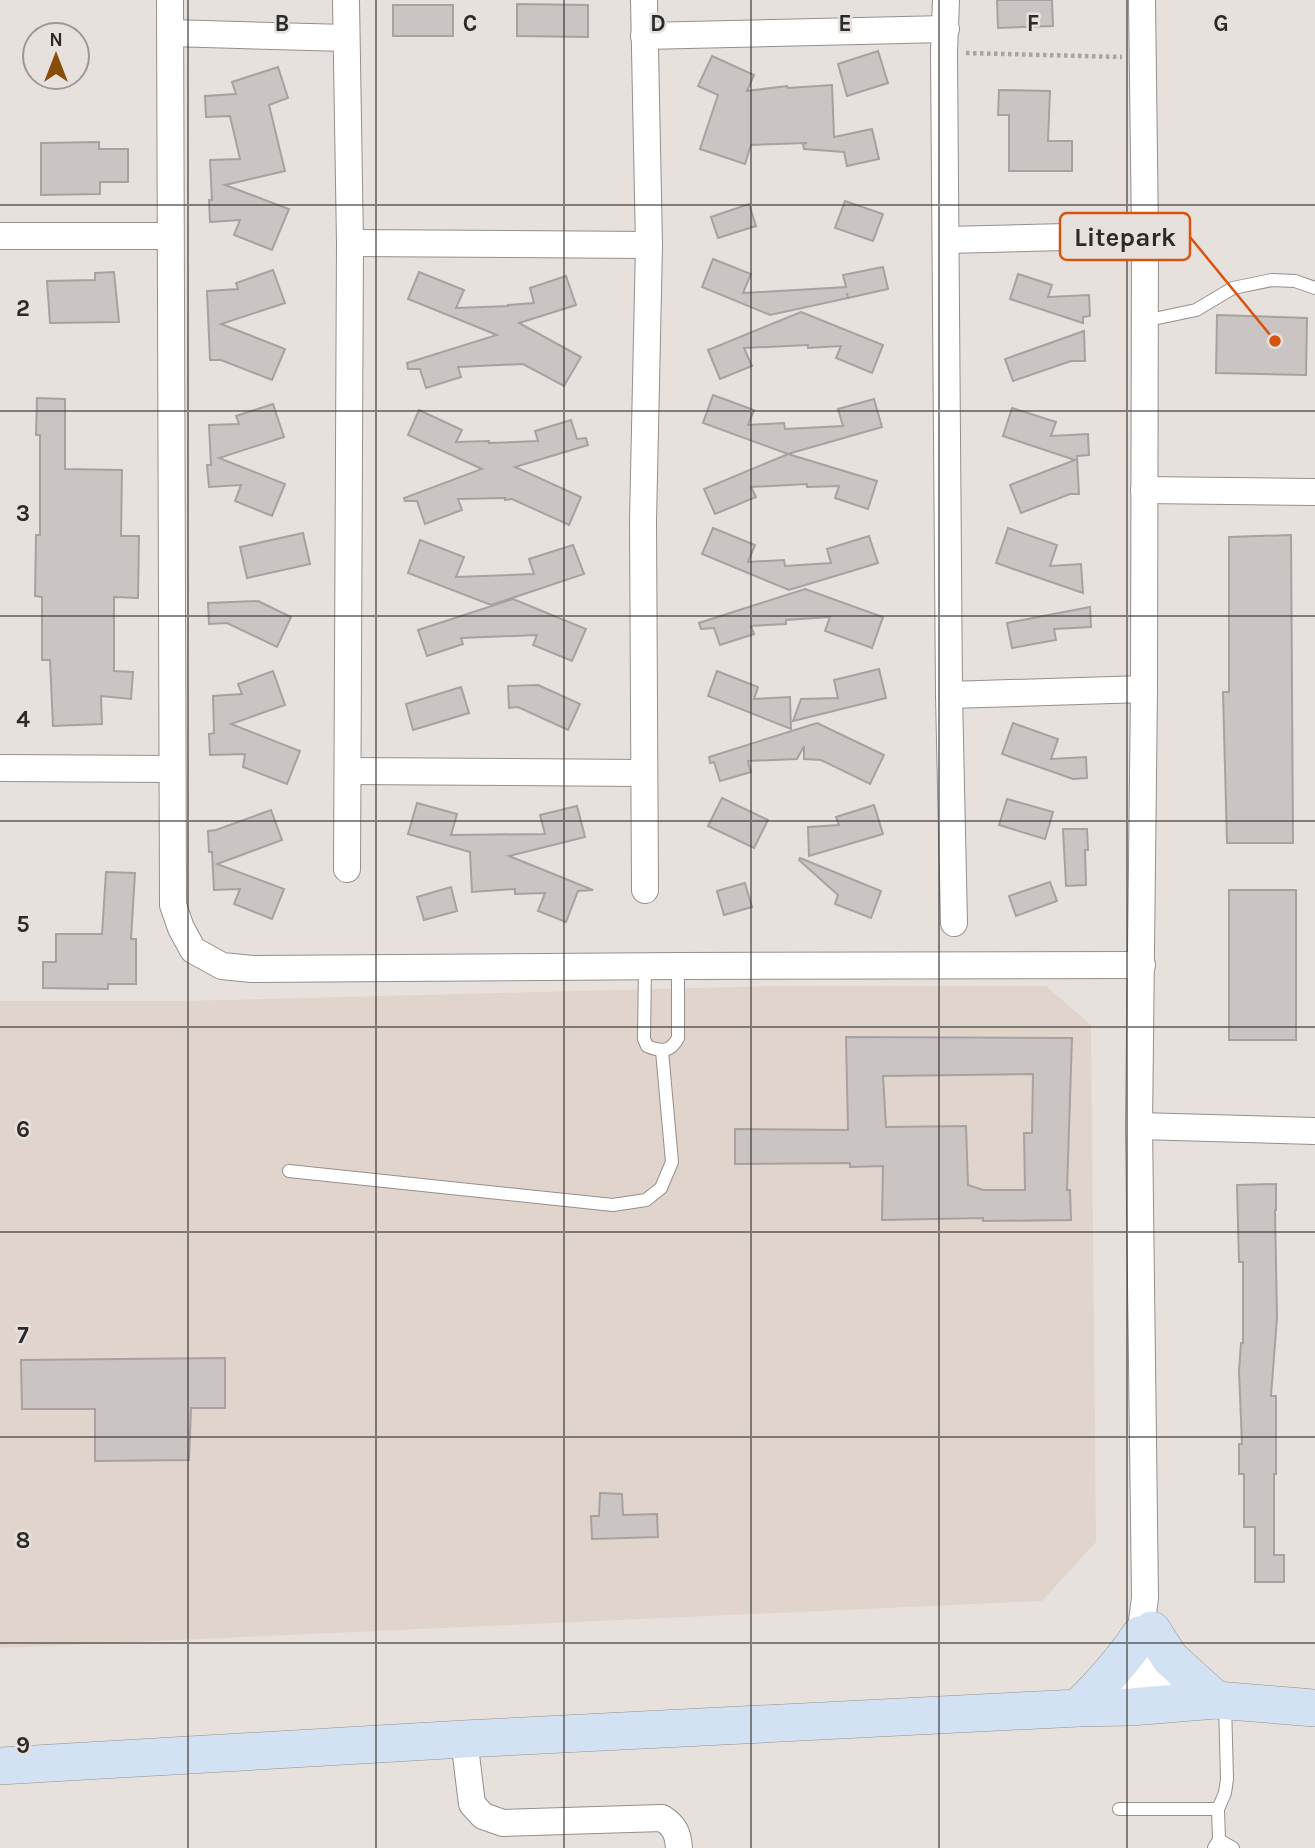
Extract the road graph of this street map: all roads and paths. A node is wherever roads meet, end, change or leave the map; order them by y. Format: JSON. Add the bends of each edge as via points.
{"nodes":[{"id":1,"x":170,"y":0,"type":"edge"},
{"id":2,"x":346,"y":0,"type":"edge"},
{"id":3,"x":644,"y":0,"type":"edge"},
{"id":4,"x":946,"y":0,"type":"edge"},
{"id":5,"x":1142,"y":0,"type":"edge"},
{"id":6,"x":170,"y":33,"type":"junction"},
{"id":7,"x":644,"y":36,"type":"junction"},
{"id":8,"x":346,"y":38,"type":"junction"},
{"id":9,"x":945,"y":41,"type":"junction"},
{"id":10,"x":1143,"y":58,"type":"junction"},
{"id":11,"x":1145,"y":235,"type":"junction"},
{"id":12,"x":0,"y":236,"type":"edge"},
{"id":13,"x":170,"y":236,"type":"junction"},
{"id":14,"x":947,"y":240,"type":"junction"},
{"id":15,"x":350,"y":243,"type":"junction"},
{"id":16,"x":649,"y":245,"type":"junction"},
{"id":17,"x":1315,"y":288,"type":"edge"},
{"id":18,"x":1144,"y":321,"type":"junction"},
{"id":19,"x":1144,"y":491,"type":"junction"},
{"id":20,"x":1315,"y":492,"type":"edge"},
{"id":21,"x":1144,"y":689,"type":"junction"},
{"id":22,"x":949,"y":695,"type":"junction"},
{"id":23,"x":0,"y":768,"type":"edge"},
{"id":24,"x":172,"y":769,"type":"junction"},
{"id":25,"x":348,"y":771,"type":"junction"},
{"id":26,"x":644,"y":773,"type":"junction"},
{"id":27,"x":347,"y":869,"type":"dead end"},
{"id":28,"x":645,"y":890,"type":"dead end"},
{"id":29,"x":954,"y":923,"type":"dead end"},
{"id":30,"x":1142,"y":965,"type":"junction"},
{"id":31,"x":678,"y":966,"type":"junction"},
{"id":32,"x":645,"y":967,"type":"junction"},
{"id":33,"x":662,"y":1051,"type":"junction"},
{"id":34,"x":1139,"y":1126,"type":"junction"},
{"id":35,"x":1315,"y":1131,"type":"edge"},
{"id":36,"x":289,"y":1171,"type":"dead end"},
{"id":37,"x":1146,"y":1621,"type":"junction"},
{"id":38,"x":1221,"y":1700,"type":"junction"},
{"id":39,"x":1146,"y":1705,"type":"junction"},
{"id":40,"x":1078,"y":1708,"type":"junction"},
{"id":41,"x":1315,"y":1708,"type":"edge"},
{"id":42,"x":464,"y":1740,"type":"junction"},
{"id":43,"x":0,"y":1766,"type":"edge"},
{"id":44,"x":1119,"y":1809,"type":"dead end"},
{"id":45,"x":1218,"y":1809,"type":"junction"},
{"id":46,"x":1216,"y":1844,"type":"edge"},
{"id":47,"x":679,"y":1848,"type":"edge"},
{"id":48,"x":1233,"y":1848,"type":"edge"}],
"edges":[{"from":1,"to":6,"type":"street"},
{"from":2,"to":8,"type":"street"},
{"from":3,"to":7,"type":"street"},
{"from":4,"to":9,"type":"street"},
{"from":5,"to":10,"type":"street"},
{"from":6,"to":8,"type":"street"},
{"from":6,"to":13,"type":"street"},
{"from":7,"to":9,"type":"street"},
{"from":7,"to":16,"type":"street"},
{"from":8,"to":15,"type":"street"},
{"from":9,"to":10,"type":"path"},
{"from":9,"to":14,"type":"street"},
{"from":10,"to":11,"type":"street"},
{"from":11,"to":14,"type":"street"},
{"from":11,"to":18,"type":"street"},
{"from":12,"to":13,"type":"street"},
{"from":13,"to":24,"type":"street"},
{"from":14,"to":22,"type":"street"},
{"from":15,"to":16,"type":"street"},
{"from":15,"to":25,"type":"street"},
{"from":16,"to":26,"type":"street"},
{"from":17,"to":18,"type":"lane","via":[[1272,280],[1233,288],[1196,310]]},
{"from":18,"to":19,"type":"street"},
{"from":19,"to":20,"type":"street"},
{"from":19,"to":21,"type":"street"},
{"from":21,"to":22,"type":"street"},
{"from":21,"to":30,"type":"street"},
{"from":22,"to":29,"type":"street"},
{"from":23,"to":24,"type":"street"},
{"from":24,"to":32,"type":"street","via":[[173,905],[193,950],[222,966]]},
{"from":25,"to":26,"type":"street"},
{"from":25,"to":27,"type":"street"},
{"from":26,"to":28,"type":"street"},
{"from":30,"to":31,"type":"street"},
{"from":30,"to":34,"type":"street"},
{"from":31,"to":32,"type":"street"},
{"from":31,"to":33,"type":"lane","via":[[678,1038]]},
{"from":32,"to":33,"type":"lane","via":[[644,1039]]},
{"from":33,"to":36,"type":"lane","via":[[672,1162],[661,1188],[646,1200],[613,1205]]},
{"from":34,"to":35,"type":"street"},
{"from":34,"to":37,"type":"street"},
{"from":37,"to":38,"type":"street","via":[[1170,1658]]},
{"from":37,"to":39,"type":"street"},
{"from":37,"to":40,"type":"street","via":[[1127,1654]]},
{"from":38,"to":39,"type":"street"},
{"from":38,"to":41,"type":"street"},
{"from":38,"to":45,"type":"lane","via":[[1227,1779]]},
{"from":39,"to":40,"type":"street"},
{"from":40,"to":42,"type":"street"},
{"from":42,"to":43,"type":"street"},
{"from":42,"to":47,"type":"street","via":[[472,1804],[483,1816],[503,1823],[662,1818],[672,1824]]},
{"from":44,"to":45,"type":"lane"},
{"from":45,"to":46,"type":"lane"},
{"from":46,"to":48,"type":"lane"}]}
